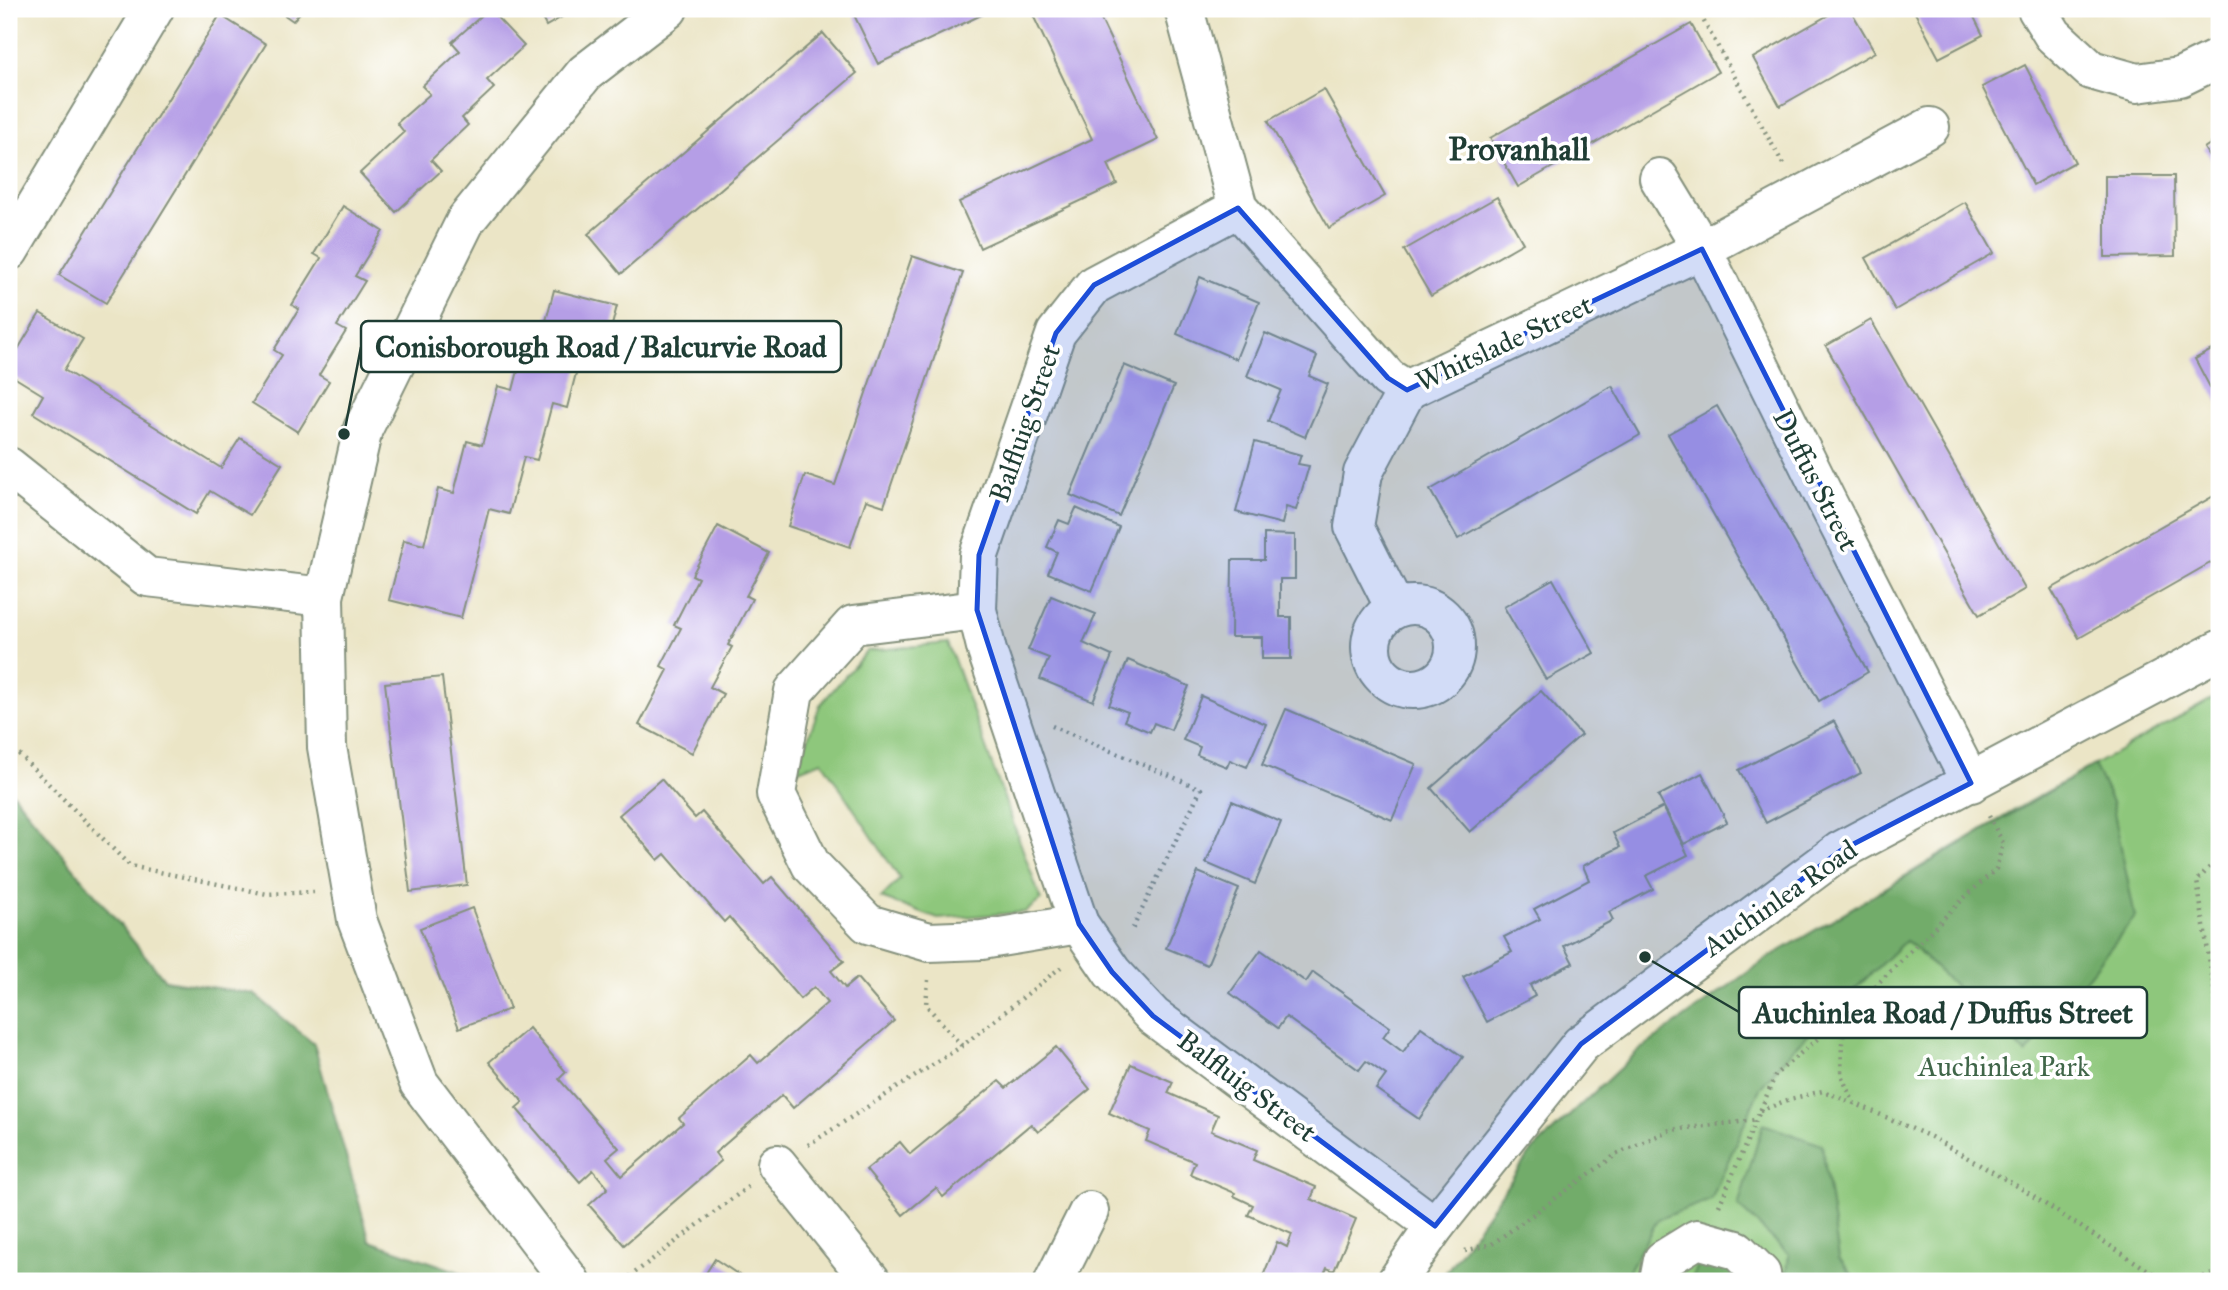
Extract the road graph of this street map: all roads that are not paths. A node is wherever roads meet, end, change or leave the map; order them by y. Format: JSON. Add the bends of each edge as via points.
{"nodes":[{"id":1,"x":154,"y":9,"type":"edge"},
{"id":2,"x":668,"y":9,"type":"edge"},
{"id":3,"x":1184,"y":9,"type":"edge"},
{"id":4,"x":2037,"y":9,"type":"edge"},
{"id":5,"x":2219,"y":58,"type":"edge"},
{"id":6,"x":1930,"y":127,"type":"dead end"},
{"id":7,"x":1659,"y":178,"type":"dead end"},
{"id":8,"x":1238,"y":208,"type":"junction"},
{"id":9,"x":1702,"y":249,"type":"junction"},
{"id":10,"x":9,"y":251,"type":"edge"},
{"id":11,"x":1407,"y":390,"type":"junction"},
{"id":12,"x":9,"y":467,"type":"edge"},
{"id":13,"x":324,"y":597,"type":"junction"},
{"id":14,"x":1395,"y":608,"type":"dead end"},
{"id":15,"x":976,"y":610,"type":"junction"},
{"id":16,"x":2219,"y":650,"type":"edge"},
{"id":17,"x":1971,"y":783,"type":"junction"},
{"id":18,"x":1094,"y":946,"type":"junction"},
{"id":19,"x":777,"y":1164,"type":"road end"},
{"id":20,"x":1089,"y":1211,"type":"dead end"},
{"id":21,"x":1435,"y":1226,"type":"junction"},
{"id":22,"x":1402,"y":1274,"type":"edge"},
{"id":23,"x":570,"y":1281,"type":"edge"},
{"id":24,"x":872,"y":1281,"type":"edge"},
{"id":25,"x":1054,"y":1281,"type":"edge"},
{"id":26,"x":1659,"y":1281,"type":"edge"},
{"id":27,"x":1762,"y":1281,"type":"edge"}],
"edges":[{"from":1,"to":10,"type":"street"},
{"from":2,"to":13,"type":"street","via":[[585,73],[466,220],[363,429]]},
{"from":3,"to":8,"type":"street","name":"Whitslade Street"},
{"from":4,"to":5,"type":"street","via":[[2053,36],[2091,70],[2137,83],[2180,77]]},
{"from":6,"to":9,"type":"street","name":"Whitslade Street"},
{"from":7,"to":9,"type":"street","name":"Duffus Street"},
{"from":8,"to":11,"type":"street","name":"Whitslade Street","via":[[1388,378]]},
{"from":8,"to":15,"type":"street","name":"Balfluig Street","via":[[1094,285],[1056,333],[979,555]]},
{"from":9,"to":11,"type":"street","name":"Whitslade Street"},
{"from":9,"to":17,"type":"street","name":"Duffus Street"},
{"from":11,"to":14,"type":"street","via":[[1363,473],[1354,527]]},
{"from":12,"to":13,"type":"street","via":[[147,577]]},
{"from":13,"to":23,"type":"street","via":[[327,747],[357,920],[419,1083]]},
{"from":15,"to":18,"type":"street","name":"Balfluig Street","via":[[1006,707]]},
{"from":15,"to":18,"type":"street","via":[[853,625],[794,691],[776,794],[811,866],[867,924],[929,942]]},
{"from":16,"to":17,"type":"street","name":"Auchinlea Road"},
{"from":17,"to":21,"type":"street","name":"Auchinlea Road","via":[[1840,851],[1581,1044]]},
{"from":18,"to":21,"type":"street","name":"Balfluig Street","via":[[1153,1016]]},
{"from":19,"to":24,"type":"street"},
{"from":20,"to":25,"type":"street"},
{"from":21,"to":22,"type":"street","name":"Auchinlea Road"},
{"from":26,"to":27,"type":"street","via":[[1664,1260],[1698,1239],[1737,1250],[1761,1274]]}]}
